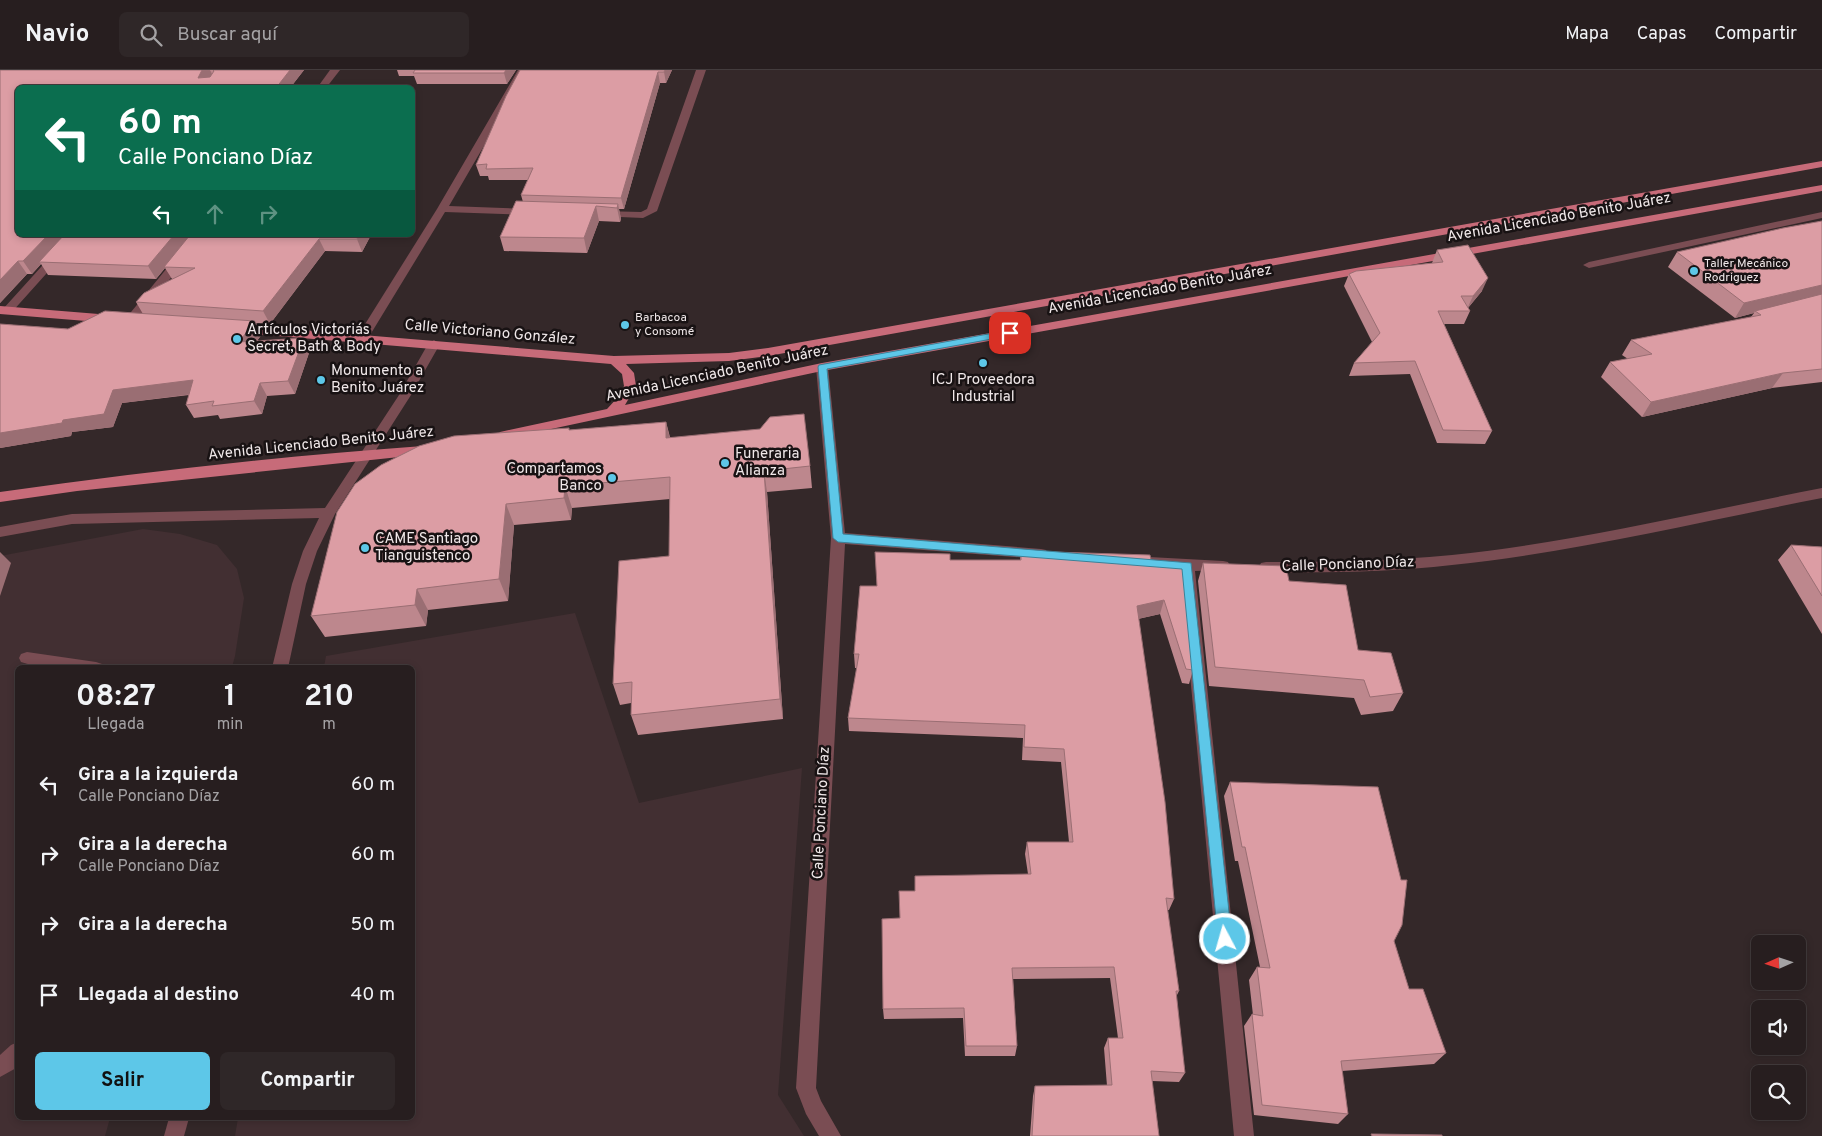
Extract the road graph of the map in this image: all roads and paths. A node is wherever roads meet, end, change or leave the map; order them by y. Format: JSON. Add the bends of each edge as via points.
{"nodes":[{"id":1,"x":523,"y":70,"type":"edge"},
{"id":2,"x":701,"y":70,"type":"edge"},
{"id":3,"x":332,"y":74,"type":"edge"},
{"id":4,"x":323,"y":85,"type":"edge"},
{"id":5,"x":1822,"y":164,"type":"edge"},
{"id":6,"x":1822,"y":188,"type":"edge"},
{"id":7,"x":442,"y":209,"type":"junction"},
{"id":8,"x":538,"y":212,"type":"edge"},
{"id":9,"x":586,"y":214,"type":"edge"},
{"id":10,"x":1822,"y":215,"type":"edge"},
{"id":11,"x":74,"y":237,"type":"edge"},
{"id":12,"x":198,"y":237,"type":"edge"},
{"id":13,"x":1589,"y":265,"type":"dead end"},
{"id":14,"x":4,"y":310,"type":"edge"},
{"id":15,"x":131,"y":320,"type":"junction"},
{"id":16,"x":150,"y":322,"type":"edge"},
{"id":17,"x":228,"y":328,"type":"edge"},
{"id":18,"x":363,"y":337,"type":"junction"},
{"id":19,"x":434,"y":344,"type":"junction"},
{"id":20,"x":768,"y":352,"type":"joint"},
{"id":21,"x":614,"y":360,"type":"junction"},
{"id":22,"x":822,"y":367,"type":"junction"},
{"id":23,"x":609,"y":414,"type":"junction"},
{"id":24,"x":493,"y":437,"type":"edge"},
{"id":25,"x":436,"y":448,"type":"edge"},
{"id":26,"x":365,"y":455,"type":"junction"},
{"id":27,"x":1822,"y":493,"type":"edge"},
{"id":28,"x":0,"y":497,"type":"edge"},
{"id":29,"x":328,"y":513,"type":"junction"},
{"id":30,"x":0,"y":532,"type":"edge"},
{"id":31,"x":838,"y":538,"type":"junction"},
{"id":32,"x":1059,"y":555,"type":"edge"},
{"id":33,"x":1118,"y":560,"type":"edge"},
{"id":34,"x":1187,"y":566,"type":"junction"},
{"id":35,"x":1234,"y":566,"type":"edge"},
{"id":36,"x":1253,"y":566,"type":"edge"},
{"id":37,"x":27,"y":658,"type":"dead end"},
{"id":38,"x":75,"y":665,"type":"edge"},
{"id":39,"x":281,"y":665,"type":"edge"},
{"id":40,"x":15,"y":1055,"type":"edge"},
{"id":41,"x":0,"y":1067,"type":"edge"},
{"id":42,"x":178,"y":1120,"type":"edge"},
{"id":43,"x":174,"y":1136,"type":"edge"},
{"id":44,"x":831,"y":1136,"type":"edge"},
{"id":45,"x":1244,"y":1136,"type":"edge"}],
"edges":[{"from":1,"to":7,"type":"street"},
{"from":2,"to":9,"type":"street","via":[[652,211],[643,215]]},
{"from":3,"to":4,"type":"street"},
{"from":5,"to":20,"type":"main road","name":"Avenida Licenciado Benito Juárez"},
{"from":6,"to":22,"type":"main road","name":"Avenida Licenciado Benito Juárez"},
{"from":7,"to":8,"type":"street"},
{"from":7,"to":18,"type":"street"},
{"from":10,"to":13,"type":"street"},
{"from":11,"to":14,"type":"street"},
{"from":12,"to":15,"type":"street"},
{"from":14,"to":15,"type":"main road"},
{"from":15,"to":16,"type":"main road"},
{"from":17,"to":18,"type":"main road","name":"Calle Victoriano González"},
{"from":18,"to":19,"type":"main road","name":"Calle Victoriano González"},
{"from":19,"to":21,"type":"main road","name":"Calle Victoriano González"},
{"from":19,"to":26,"type":"street"},
{"from":20,"to":21,"type":"main road","name":"Calle Victoriano González","via":[[729,357]]},
{"from":21,"to":23,"type":"main road","via":[[629,374],[630,386],[623,402]]},
{"from":22,"to":23,"type":"main road","name":"Avenida Licenciado Benito Juárez"},
{"from":22,"to":31,"type":"street","name":"Calle Ponciano Díaz"},
{"from":23,"to":24,"type":"main road","name":"Avenida Licenciado Benito Juárez"},
{"from":25,"to":26,"type":"main road","name":"Avenida Licenciado Benito Juárez"},
{"from":26,"to":28,"type":"main road","name":"Avenida Licenciado Benito Juárez"},
{"from":26,"to":29,"type":"street"},
{"from":27,"to":36,"type":"street","name":"Calle Ponciano Díaz","via":[[1538,549],[1485,556],[1338,567]]},
{"from":29,"to":30,"type":"street","via":[[72,519]]},
{"from":29,"to":39,"type":"street","via":[[299,584]]},
{"from":31,"to":32,"type":"street"},
{"from":31,"to":44,"type":"street","name":"Calle Ponciano Díaz","via":[[806,1088],[813,1107]]},
{"from":33,"to":34,"type":"street"},
{"from":34,"to":35,"type":"street"},
{"from":34,"to":45,"type":"street"},
{"from":37,"to":38,"type":"street"},
{"from":40,"to":41,"type":"street"},
{"from":42,"to":43,"type":"street"}]}
